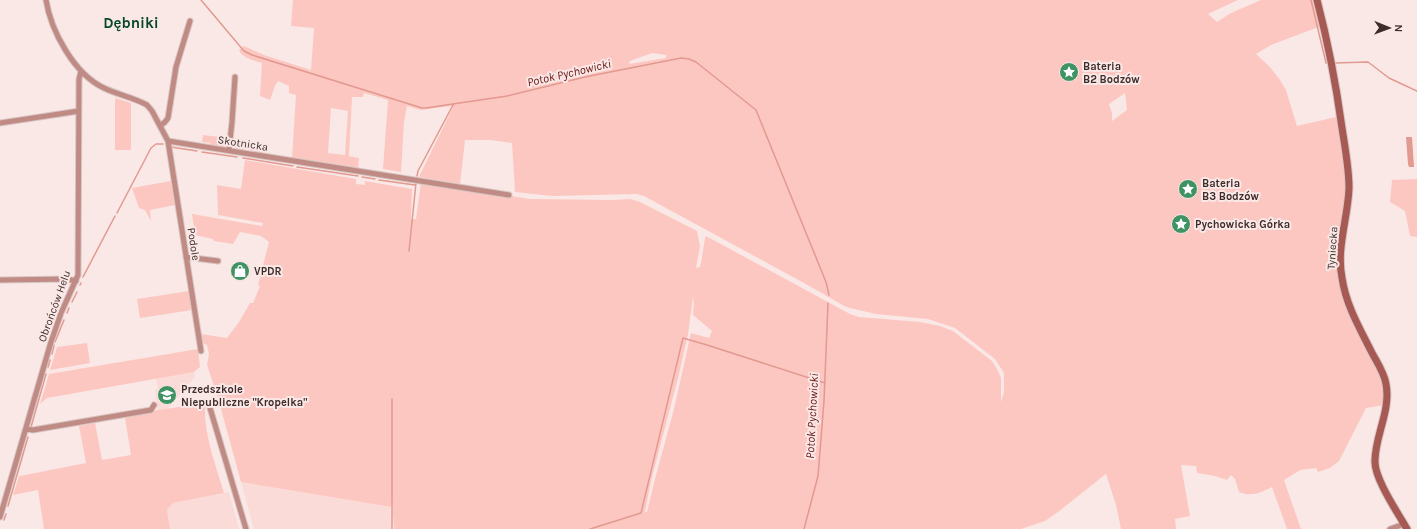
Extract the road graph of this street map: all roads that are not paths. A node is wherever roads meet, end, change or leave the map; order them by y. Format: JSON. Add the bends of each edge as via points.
{"nodes":[{"id":1,"x":46,"y":0,"type":"edge"},
{"id":2,"x":1317,"y":0,"type":"edge"},
{"id":3,"x":190,"y":21,"type":"dead end"},
{"id":4,"x":81,"y":72,"type":"junction"},
{"id":5,"x":234,"y":77,"type":"dead end"},
{"id":6,"x":79,"y":111,"type":"junction"},
{"id":7,"x":0,"y":123,"type":"edge"},
{"id":8,"x":160,"y":126,"type":"junction"},
{"id":9,"x":168,"y":141,"type":"junction"},
{"id":10,"x":229,"y":150,"type":"junction"},
{"id":11,"x":509,"y":195,"type":"dead end"},
{"id":12,"x":186,"y":257,"type":"junction"},
{"id":13,"x":218,"y":261,"type":"dead end"},
{"id":14,"x":0,"y":280,"type":"edge"},
{"id":15,"x":76,"y":281,"type":"junction"},
{"id":16,"x":200,"y":351,"type":"dead end"},
{"id":17,"x":154,"y":405,"type":"dead end"},
{"id":18,"x":210,"y":408,"type":"dead end"},
{"id":19,"x":26,"y":429,"type":"junction"},
{"id":20,"x":0,"y":517,"type":"edge"},
{"id":21,"x":1406,"y":526,"type":"edge"},
{"id":22,"x":246,"y":529,"type":"edge"},
{"id":23,"x":1390,"y":529,"type":"edge"}],
"edges":[{"from":1,"to":4,"type":"street","via":[[54,28]]},
{"from":2,"to":21,"type":"street","name":"Tyniecka","via":[[1336,81],[1348,171],[1349,189],[1341,277],[1347,301],[1386,383],[1386,413],[1376,450],[1376,471]]},
{"from":3,"to":8,"type":"street","via":[[176,67],[168,118]]},
{"from":4,"to":6,"type":"street","name":"Obrońców Helu"},
{"from":4,"to":8,"type":"street","via":[[101,87],[147,105]]},
{"from":5,"to":10,"type":"street"},
{"from":6,"to":7,"type":"street"},
{"from":6,"to":15,"type":"street","name":"Obrońców Helu"},
{"from":8,"to":9,"type":"street"},
{"from":9,"to":10,"type":"street","name":"Skotnicka"},
{"from":9,"to":12,"type":"street","name":"Podole"},
{"from":10,"to":11,"type":"street","name":"Skotnicka"},
{"from":12,"to":13,"type":"street"},
{"from":12,"to":16,"type":"street","name":"Podole"},
{"from":14,"to":15,"type":"street"},
{"from":15,"to":19,"type":"street","name":"Obrońców Helu","via":[[50,342]]},
{"from":17,"to":19,"type":"street","via":[[151,410],[33,430]]},
{"from":18,"to":22,"type":"street"},
{"from":19,"to":20,"type":"street","name":"Obrońców Helu"},
{"from":21,"to":23,"type":"street"}]}
